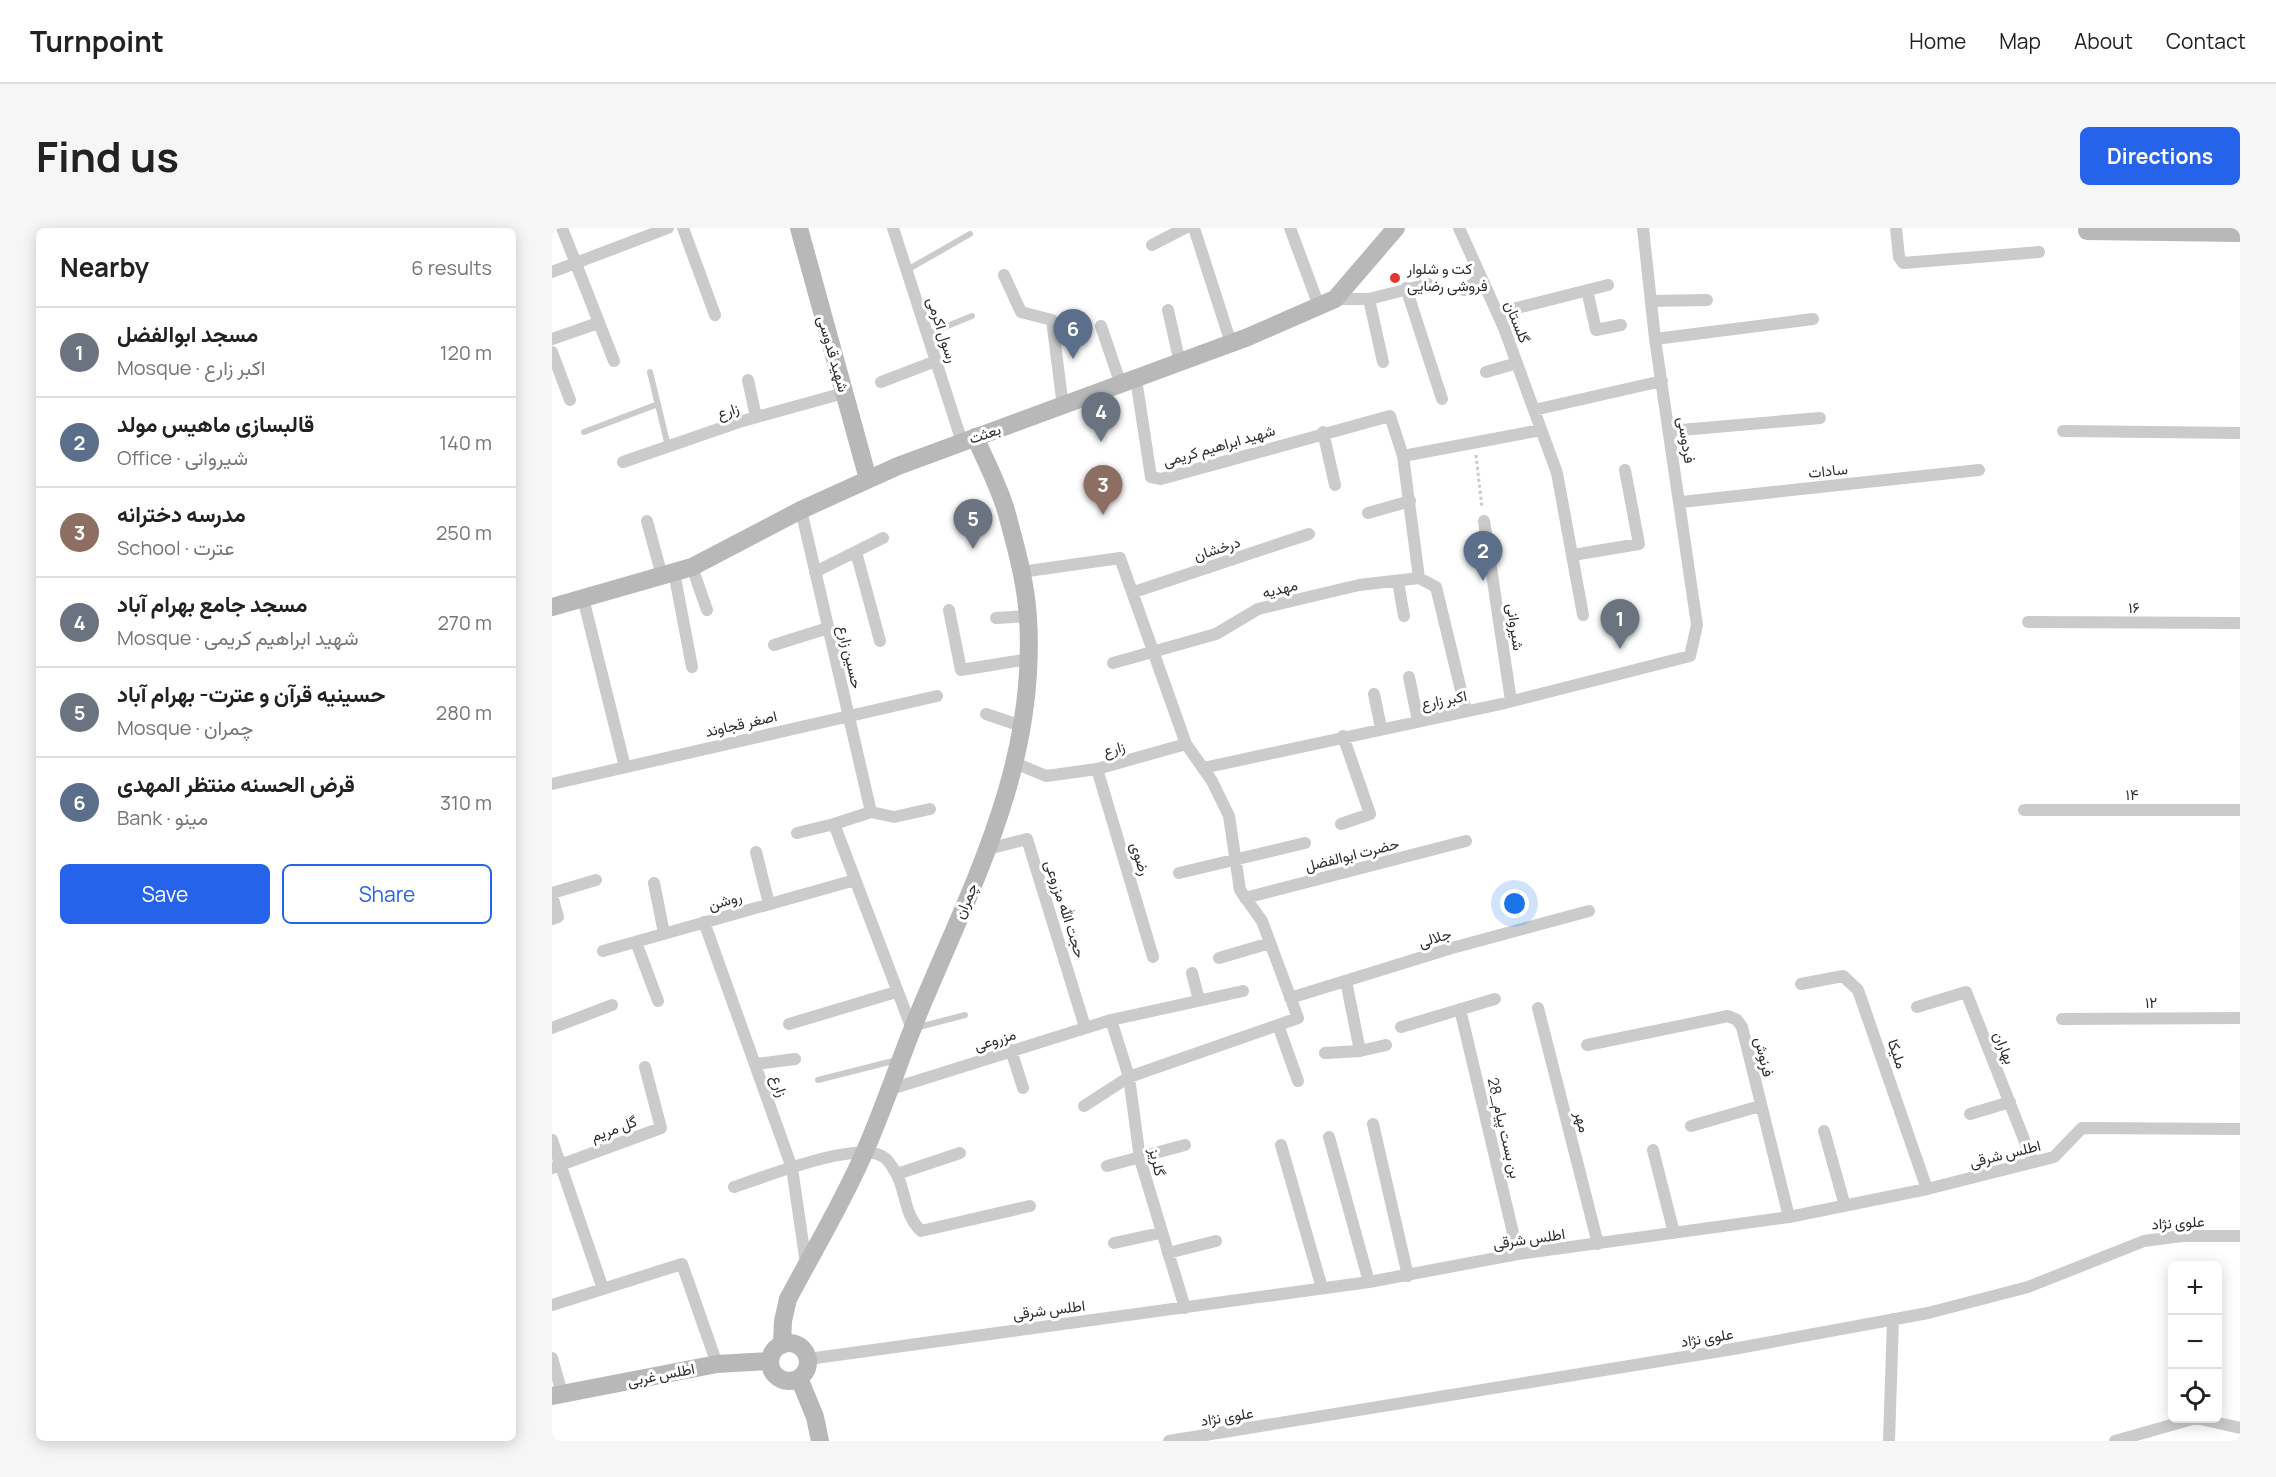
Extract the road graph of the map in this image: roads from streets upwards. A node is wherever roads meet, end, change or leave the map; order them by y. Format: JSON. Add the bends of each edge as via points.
{"nodes":[{"id":1,"x":561,"y":228,"type":"edge"},
{"id":2,"x":668,"y":228,"type":"edge"},
{"id":3,"x":683,"y":228,"type":"edge"},
{"id":4,"x":799,"y":228,"type":"edge"},
{"id":5,"x":893,"y":228,"type":"edge"},
{"id":6,"x":1185,"y":228,"type":"edge"},
{"id":7,"x":1194,"y":228,"type":"edge"},
{"id":8,"x":1290,"y":228,"type":"edge"},
{"id":9,"x":1396,"y":228,"type":"edge"},
{"id":10,"x":1459,"y":228,"type":"edge"},
{"id":11,"x":1643,"y":228,"type":"edge"},
{"id":12,"x":1896,"y":228,"type":"edge"},
{"id":13,"x":2087,"y":231,"type":"dead end"},
{"id":14,"x":2240,"y":233,"type":"edge"},
{"id":15,"x":1152,"y":245,"type":"dead end"},
{"id":16,"x":2039,"y":252,"type":"dead end"},
{"id":17,"x":574,"y":264,"type":"junction"},
{"id":18,"x":552,"y":272,"type":"edge"},
{"id":19,"x":1004,"y":275,"type":"dead end"},
{"id":20,"x":1481,"y":278,"type":"junction"},
{"id":21,"x":1428,"y":284,"type":"dead end"},
{"id":22,"x":1608,"y":285,"type":"dead end"},
{"id":23,"x":1406,"y":288,"type":"junction"},
{"id":24,"x":1464,"y":290,"type":"dead end"},
{"id":25,"x":1587,"y":290,"type":"junction"},
{"id":26,"x":1369,"y":299,"type":"junction"},
{"id":27,"x":1707,"y":300,"type":"dead end"},
{"id":28,"x":1651,"y":301,"type":"junction"},
{"id":29,"x":1327,"y":303,"type":"junction"},
{"id":30,"x":1168,"y":310,"type":"dead end"},
{"id":31,"x":1497,"y":313,"type":"junction"},
{"id":32,"x":715,"y":315,"type":"dead end"},
{"id":33,"x":1813,"y":319,"type":"dead end"},
{"id":34,"x":598,"y":323,"type":"junction"},
{"id":35,"x":1621,"y":325,"type":"dead end"},
{"id":36,"x":1101,"y":326,"type":"dead end"},
{"id":37,"x":552,"y":339,"type":"edge"},
{"id":38,"x":1655,"y":339,"type":"junction"},
{"id":39,"x":1231,"y":343,"type":"junction"},
{"id":40,"x":552,"y":352,"type":"edge"},
{"id":41,"x":614,"y":361,"type":"dead end"},
{"id":42,"x":936,"y":361,"type":"junction"},
{"id":43,"x":1383,"y":362,"type":"dead end"},
{"id":44,"x":1180,"y":363,"type":"junction"},
{"id":45,"x":1517,"y":363,"type":"junction"},
{"id":46,"x":1486,"y":372,"type":"dead end"},
{"id":47,"x":748,"y":380,"type":"dead end"},
{"id":48,"x":1662,"y":381,"type":"junction"},
{"id":49,"x":881,"y":382,"type":"dead end"},
{"id":50,"x":1128,"y":382,"type":"junction"},
{"id":51,"x":844,"y":393,"type":"junction"},
{"id":52,"x":1442,"y":399,"type":"dead end"},
{"id":53,"x":570,"y":400,"type":"dead end"},
{"id":54,"x":1063,"y":407,"type":"junction"},
{"id":55,"x":1534,"y":410,"type":"junction"},
{"id":56,"x":756,"y":417,"type":"junction"},
{"id":57,"x":1820,"y":418,"type":"dead end"},
{"id":58,"x":1541,"y":430,"type":"junction"},
{"id":59,"x":1669,"y":431,"type":"junction"},
{"id":60,"x":2063,"y":431,"type":"dead end"},
{"id":61,"x":1323,"y":432,"type":"junction"},
{"id":62,"x":2240,"y":433,"type":"edge"},
{"id":63,"x":969,"y":439,"type":"junction"},
{"id":64,"x":1403,"y":456,"type":"junction"},
{"id":65,"x":623,"y":462,"type":"dead end"},
{"id":66,"x":1625,"y":470,"type":"dead end"},
{"id":67,"x":1979,"y":470,"type":"dead end"},
{"id":68,"x":868,"y":479,"type":"junction"},
{"id":69,"x":1335,"y":485,"type":"dead end"},
{"id":70,"x":1410,"y":501,"type":"junction"},
{"id":71,"x":1681,"y":502,"type":"junction"},
{"id":72,"x":801,"y":510,"type":"junction"},
{"id":73,"x":1368,"y":513,"type":"dead end"},
{"id":74,"x":647,"y":521,"type":"dead end"},
{"id":75,"x":1484,"y":521,"type":"road end"},
{"id":76,"x":1309,"y":534,"type":"dead end"},
{"id":77,"x":883,"y":538,"type":"dead end"},
{"id":78,"x":856,"y":552,"type":"junction"},
{"id":79,"x":1573,"y":555,"type":"junction"},
{"id":80,"x":676,"y":572,"type":"junction"},
{"id":81,"x":815,"y":572,"type":"junction"},
{"id":82,"x":1021,"y":572,"type":"junction"},
{"id":83,"x":1419,"y":578,"type":"junction"},
{"id":84,"x":1398,"y":582,"type":"junction"},
{"id":85,"x":1134,"y":592,"type":"junction"},
{"id":86,"x":583,"y":598,"type":"junction"},
{"id":87,"x":552,"y":607,"type":"edge"},
{"id":88,"x":707,"y":610,"type":"dead end"},
{"id":89,"x":949,"y":610,"type":"dead end"},
{"id":90,"x":1583,"y":615,"type":"dead end"},
{"id":91,"x":1028,"y":616,"type":"junction"},
{"id":92,"x":1404,"y":616,"type":"dead end"},
{"id":93,"x":996,"y":618,"type":"dead end"},
{"id":94,"x":2028,"y":622,"type":"dead end"},
{"id":95,"x":2240,"y":623,"type":"edge"},
{"id":96,"x":828,"y":627,"type":"junction"},
{"id":97,"x":880,"y":641,"type":"dead end"},
{"id":98,"x":774,"y":645,"type":"dead end"},
{"id":99,"x":1154,"y":651,"type":"junction"},
{"id":100,"x":1690,"y":656,"type":"joint"},
{"id":101,"x":1029,"y":659,"type":"junction"},
{"id":102,"x":1113,"y":663,"type":"dead end"},
{"id":103,"x":692,"y":667,"type":"dead end"},
{"id":104,"x":1409,"y":677,"type":"dead end"},
{"id":105,"x":1374,"y":694,"type":"dead end"},
{"id":106,"x":937,"y":696,"type":"dead end"},
{"id":107,"x":1511,"y":701,"type":"junction"},
{"id":108,"x":1466,"y":711,"type":"junction"},
{"id":109,"x":848,"y":714,"type":"junction"},
{"id":110,"x":986,"y":714,"type":"dead end"},
{"id":111,"x":1418,"y":721,"type":"junction"},
{"id":112,"x":1024,"y":727,"type":"junction"},
{"id":113,"x":1381,"y":728,"type":"junction"},
{"id":114,"x":1343,"y":736,"type":"junction"},
{"id":115,"x":1186,"y":744,"type":"junction"},
{"id":116,"x":1015,"y":763,"type":"junction"},
{"id":117,"x":626,"y":766,"type":"junction"},
{"id":118,"x":1203,"y":768,"type":"junction"},
{"id":119,"x":1097,"y":769,"type":"junction"},
{"id":120,"x":552,"y":784,"type":"edge"},
{"id":121,"x":930,"y":809,"type":"dead end"},
{"id":122,"x":2024,"y":810,"type":"dead end"},
{"id":123,"x":2240,"y":810,"type":"edge"},
{"id":124,"x":871,"y":812,"type":"junction"},
{"id":125,"x":834,"y":824,"type":"junction"},
{"id":126,"x":1341,"y":824,"type":"dead end"},
{"id":127,"x":796,"y":833,"type":"dead end"},
{"id":128,"x":1466,"y":841,"type":"dead end"},
{"id":129,"x":1305,"y":843,"type":"dead end"},
{"id":130,"x":988,"y":849,"type":"junction"},
{"id":131,"x":756,"y":852,"type":"dead end"},
{"id":132,"x":1235,"y":860,"type":"junction"},
{"id":133,"x":1179,"y":873,"type":"dead end"},
{"id":134,"x":596,"y":880,"type":"dead end"},
{"id":135,"x":855,"y":880,"type":"junction"},
{"id":136,"x":654,"y":883,"type":"dead end"},
{"id":137,"x":552,"y":894,"type":"edge"},
{"id":138,"x":1245,"y":898,"type":"junction"},
{"id":139,"x":769,"y":904,"type":"junction"},
{"id":140,"x":1589,"y":911,"type":"dead end"},
{"id":141,"x":552,"y":919,"type":"edge"},
{"id":142,"x":704,"y":922,"type":"junction"},
{"id":143,"x":664,"y":933,"type":"junction"},
{"id":144,"x":636,"y":942,"type":"junction"},
{"id":145,"x":1270,"y":943,"type":"junction"},
{"id":146,"x":603,"y":951,"type":"dead end"},
{"id":147,"x":1153,"y":957,"type":"dead end"},
{"id":148,"x":1219,"y":957,"type":"dead end"},
{"id":149,"x":1192,"y":973,"type":"dead end"},
{"id":150,"x":1346,"y":981,"type":"junction"},
{"id":151,"x":1801,"y":984,"type":"dead end"},
{"id":152,"x":1243,"y":991,"type":"dead end"},
{"id":153,"x":896,"y":992,"type":"junction"},
{"id":154,"x":1290,"y":998,"type":"junction"},
{"id":155,"x":1495,"y":999,"type":"dead end"},
{"id":156,"x":658,"y":1000,"type":"dead end"},
{"id":157,"x":1199,"y":1000,"type":"junction"},
{"id":158,"x":612,"y":1005,"type":"dead end"},
{"id":159,"x":1917,"y":1007,"type":"dead end"},
{"id":160,"x":1538,"y":1008,"type":"dead end"},
{"id":161,"x":1460,"y":1009,"type":"junction"},
{"id":162,"x":2062,"y":1018,"type":"dead end"},
{"id":163,"x":2240,"y":1018,"type":"edge"},
{"id":164,"x":1111,"y":1020,"type":"junction"},
{"id":165,"x":789,"y":1024,"type":"dead end"},
{"id":166,"x":1278,"y":1025,"type":"junction"},
{"id":167,"x":1085,"y":1027,"type":"junction"},
{"id":168,"x":1401,"y":1027,"type":"dead end"},
{"id":169,"x":552,"y":1028,"type":"edge"},
{"id":170,"x":912,"y":1029,"type":"junction"},
{"id":171,"x":1386,"y":1045,"type":"dead end"},
{"id":172,"x":1587,"y":1045,"type":"dead end"},
{"id":173,"x":1011,"y":1050,"type":"junction"},
{"id":174,"x":1360,"y":1051,"type":"junction"},
{"id":175,"x":1325,"y":1053,"type":"dead end"},
{"id":176,"x":795,"y":1059,"type":"dead end"},
{"id":177,"x":756,"y":1064,"type":"junction"},
{"id":178,"x":645,"y":1067,"type":"dead end"},
{"id":179,"x":1129,"y":1077,"type":"junction"},
{"id":180,"x":1298,"y":1081,"type":"dead end"},
{"id":181,"x":1023,"y":1088,"type":"dead end"},
{"id":182,"x":888,"y":1090,"type":"junction"},
{"id":183,"x":2010,"y":1102,"type":"junction"},
{"id":184,"x":1084,"y":1106,"type":"dead end"},
{"id":185,"x":1760,"y":1106,"type":"junction"},
{"id":186,"x":1970,"y":1114,"type":"dead end"},
{"id":187,"x":1373,"y":1124,"type":"dead end"},
{"id":188,"x":1691,"y":1126,"type":"dead end"},
{"id":189,"x":2240,"y":1129,"type":"edge"},
{"id":190,"x":1824,"y":1131,"type":"dead end"},
{"id":191,"x":1329,"y":1137,"type":"dead end"},
{"id":192,"x":552,"y":1140,"type":"edge"},
{"id":193,"x":1185,"y":1145,"type":"dead end"},
{"id":194,"x":1281,"y":1145,"type":"dead end"},
{"id":195,"x":1653,"y":1150,"type":"dead end"},
{"id":196,"x":865,"y":1152,"type":"junction"},
{"id":197,"x":960,"y":1153,"type":"dead end"},
{"id":198,"x":1140,"y":1159,"type":"junction"},
{"id":199,"x":2033,"y":1162,"type":"junction"},
{"id":200,"x":556,"y":1166,"type":"edge"},
{"id":201,"x":1107,"y":1166,"type":"dead end"},
{"id":202,"x":792,"y":1168,"type":"junction"},
{"id":203,"x":897,"y":1174,"type":"junction"},
{"id":204,"x":734,"y":1187,"type":"dead end"},
{"id":205,"x":1927,"y":1189,"type":"junction"},
{"id":206,"x":1030,"y":1206,"type":"dead end"},
{"id":207,"x":1845,"y":1206,"type":"junction"},
{"id":208,"x":1789,"y":1217,"type":"junction"},
{"id":209,"x":1160,"y":1233,"type":"junction"},
{"id":210,"x":1674,"y":1233,"type":"junction"},
{"id":211,"x":2240,"y":1236,"type":"edge"},
{"id":212,"x":1216,"y":1241,"type":"dead end"},
{"id":213,"x":1114,"y":1243,"type":"dead end"},
{"id":214,"x":1598,"y":1244,"type":"junction"},
{"id":215,"x":1168,"y":1253,"type":"junction"},
{"id":216,"x":1518,"y":1254,"type":"junction"},
{"id":217,"x":806,"y":1264,"type":"junction"},
{"id":218,"x":1408,"y":1276,"type":"junction"},
{"id":219,"x":1369,"y":1282,"type":"junction"},
{"id":220,"x":1322,"y":1288,"type":"junction"},
{"id":221,"x":603,"y":1289,"type":"junction"},
{"id":222,"x":552,"y":1305,"type":"edge"},
{"id":223,"x":1185,"y":1308,"type":"junction"},
{"id":224,"x":1893,"y":1319,"type":"junction"},
{"id":225,"x":782,"y":1345,"type":"junction"},
{"id":226,"x":552,"y":1358,"type":"edge"},
{"id":227,"x":808,"y":1359,"type":"junction"},
{"id":228,"x":770,"y":1361,"type":"junction"},
{"id":229,"x":717,"y":1364,"type":"junction"},
{"id":230,"x":799,"y":1378,"type":"junction"},
{"id":231,"x":557,"y":1394,"type":"edge"},
{"id":232,"x":2181,"y":1423,"type":"edge"},
{"id":233,"x":2216,"y":1423,"type":"edge"},
{"id":234,"x":2240,"y":1428,"type":"edge"},
{"id":235,"x":1236,"y":1436,"type":"edge"},
{"id":236,"x":820,"y":1441,"type":"edge"},
{"id":237,"x":1169,"y":1441,"type":"edge"},
{"id":238,"x":1889,"y":1441,"type":"edge"},
{"id":239,"x":2115,"y":1441,"type":"edge"}],
"edges":[{"from":1,"to":17,"type":"street"},
{"from":2,"to":17,"type":"street"},
{"from":3,"to":32,"type":"street"},
{"from":4,"to":51,"type":"street","name":"شهید قدوسی"},
{"from":5,"to":42,"type":"street","name":"رسول اکرمی"},
{"from":6,"to":15,"type":"street"},
{"from":7,"to":39,"type":"street"},
{"from":8,"to":29,"type":"street"},
{"from":9,"to":29,"type":"street","name":"بعثت"},
{"from":10,"to":20,"type":"street","name":"گلستان"},
{"from":11,"to":28,"type":"street","name":"فردوسی"},
{"from":12,"to":16,"type":"street","via":[[1903,263]]},
{"from":13,"to":14,"type":"street"},
{"from":17,"to":18,"type":"street"},
{"from":17,"to":34,"type":"street"},
{"from":19,"to":54,"type":"street","via":[[1021,312],[1052,320]]},
{"from":20,"to":24,"type":"street"},
{"from":20,"to":31,"type":"street","name":"گلستان"},
{"from":21,"to":23,"type":"street"},
{"from":22,"to":25,"type":"street"},
{"from":23,"to":26,"type":"street"},
{"from":23,"to":52,"type":"street"},
{"from":25,"to":31,"type":"street"},
{"from":25,"to":35,"type":"street","via":[[1596,330]]},
{"from":26,"to":29,"type":"street"},
{"from":26,"to":43,"type":"street"},
{"from":27,"to":28,"type":"street"},
{"from":28,"to":38,"type":"street","name":"فردوسی"},
{"from":29,"to":39,"type":"street","name":"بعثت"},
{"from":30,"to":44,"type":"street"},
{"from":31,"to":45,"type":"street","name":"گلستان"},
{"from":33,"to":38,"type":"street"},
{"from":34,"to":37,"type":"street"},
{"from":34,"to":41,"type":"street"},
{"from":36,"to":50,"type":"street"},
{"from":38,"to":48,"type":"street","name":"فردوسی"},
{"from":39,"to":44,"type":"street","name":"بعثت"},
{"from":40,"to":53,"type":"street"},
{"from":42,"to":49,"type":"street"},
{"from":42,"to":63,"type":"street","name":"رسول اکرمی"},
{"from":44,"to":50,"type":"street","name":"بعثت"},
{"from":45,"to":46,"type":"street"},
{"from":45,"to":55,"type":"street","name":"گلستان"},
{"from":47,"to":56,"type":"street"},
{"from":48,"to":55,"type":"street"},
{"from":48,"to":59,"type":"street","name":"فردوسی"},
{"from":50,"to":54,"type":"street","name":"بعثت"},
{"from":50,"to":61,"type":"street","name":"شهید ابراهیم کریمی","via":[[1151,477],[1161,479]]},
{"from":51,"to":56,"type":"street","name":"زارع"},
{"from":51,"to":68,"type":"street","name":"شهید قدوسی"},
{"from":54,"to":63,"type":"street","name":"بعثت"},
{"from":55,"to":58,"type":"street","name":"گلستان"},
{"from":56,"to":65,"type":"street","name":"زارع"},
{"from":57,"to":59,"type":"street"},
{"from":58,"to":64,"type":"street"},
{"from":58,"to":79,"type":"street","name":"گلستان","via":[[1557,473]]},
{"from":59,"to":71,"type":"street","name":"فردوسی"},
{"from":60,"to":62,"type":"street"},
{"from":61,"to":64,"type":"street","name":"شهید ابراهیم کریمی","via":[[1390,416]]},
{"from":61,"to":69,"type":"street"},
{"from":63,"to":68,"type":"street","name":"بعثت"},
{"from":63,"to":82,"type":"street","name":"چمران","via":[[1006,511]]},
{"from":64,"to":70,"type":"street"},
{"from":66,"to":79,"type":"street","via":[[1639,544]]},
{"from":67,"to":71,"type":"street","name":"سادات"},
{"from":68,"to":72,"type":"street","name":"بعثت"},
{"from":70,"to":73,"type":"street"},
{"from":70,"to":83,"type":"street"},
{"from":71,"to":100,"type":"street","name":"فردوسی","via":[[1697,625]]},
{"from":72,"to":80,"type":"street","name":"بعثت"},
{"from":72,"to":81,"type":"street","name":"حسین زارع"},
{"from":74,"to":80,"type":"street"},
{"from":75,"to":107,"type":"street","name":"شیروانی"},
{"from":76,"to":85,"type":"street","name":"درخشان"},
{"from":77,"to":78,"type":"street"},
{"from":78,"to":81,"type":"street"},
{"from":78,"to":97,"type":"street"},
{"from":79,"to":90,"type":"street","name":"گلستان"},
{"from":80,"to":86,"type":"street","name":"بعثت"},
{"from":80,"to":88,"type":"street"},
{"from":80,"to":103,"type":"street"},
{"from":81,"to":96,"type":"street","name":"حسین زارع"},
{"from":82,"to":85,"type":"street","via":[[1120,558]]},
{"from":82,"to":91,"type":"street","name":"چمران"},
{"from":83,"to":84,"type":"street","name":"مهدیه"},
{"from":83,"to":108,"type":"street","via":[[1436,587]]},
{"from":84,"to":92,"type":"street"},
{"from":84,"to":99,"type":"street","name":"مهدیه","via":[[1359,585],[1258,609],[1216,634]]},
{"from":85,"to":99,"type":"street"},
{"from":86,"to":87,"type":"street","name":"بعثت"},
{"from":86,"to":117,"type":"street"},
{"from":89,"to":101,"type":"street","via":[[961,670]]},
{"from":91,"to":93,"type":"street"},
{"from":91,"to":101,"type":"street","name":"چمران"},
{"from":94,"to":95,"type":"street","name":"۱۶"},
{"from":96,"to":98,"type":"street"},
{"from":96,"to":109,"type":"street","name":"حسین زارع"},
{"from":99,"to":102,"type":"street","name":"مهدیه"},
{"from":99,"to":115,"type":"street"},
{"from":100,"to":107,"type":"street","name":"اکبر زارع"},
{"from":101,"to":112,"type":"street","name":"چمران"},
{"from":104,"to":111,"type":"street"},
{"from":105,"to":113,"type":"street"},
{"from":106,"to":109,"type":"street","name":"اصغر قجاوند"},
{"from":107,"to":108,"type":"street","name":"اکبر زارع"},
{"from":108,"to":111,"type":"street","name":"اکبر زارع"},
{"from":109,"to":117,"type":"street","name":"اصغر قجاوند"},
{"from":109,"to":124,"type":"street","name":"حسین زارع"},
{"from":110,"to":112,"type":"street"},
{"from":111,"to":113,"type":"street","name":"اکبر زارع"},
{"from":112,"to":116,"type":"street","name":"چمران"},
{"from":113,"to":114,"type":"street","name":"اکبر زارع"},
{"from":114,"to":118,"type":"street","name":"اکبر زارع"},
{"from":114,"to":126,"type":"street","via":[[1370,814]]},
{"from":115,"to":118,"type":"street"},
{"from":115,"to":119,"type":"street","name":"زارع"},
{"from":116,"to":119,"type":"street","name":"زارع","via":[[1046,776]]},
{"from":116,"to":130,"type":"street","name":"چمران"},
{"from":117,"to":120,"type":"street","name":"اصغر قجاوند"},
{"from":118,"to":132,"type":"street","via":[[1229,816]]},
{"from":119,"to":147,"type":"street","name":"رضوی"},
{"from":121,"to":124,"type":"street","via":[[894,817]]},
{"from":122,"to":123,"type":"street","name":"۱۴"},
{"from":124,"to":125,"type":"street"},
{"from":125,"to":127,"type":"street"},
{"from":125,"to":135,"type":"street"},
{"from":128,"to":138,"type":"street","name":"حضرت ابوالفضل"},
{"from":129,"to":132,"type":"street"},
{"from":130,"to":167,"type":"street","name":"حجت الله مزروعی","via":[[1027,839]]},
{"from":130,"to":170,"type":"street","name":"چمران"},
{"from":131,"to":139,"type":"street"},
{"from":132,"to":133,"type":"street"},
{"from":132,"to":138,"type":"street"},
{"from":134,"to":137,"type":"street"},
{"from":135,"to":139,"type":"street","name":"روشن"},
{"from":135,"to":153,"type":"street"},
{"from":136,"to":143,"type":"street"},
{"from":137,"to":141,"type":"street","via":[[558,918]]},
{"from":138,"to":145,"type":"street","via":[[1262,921]]},
{"from":139,"to":142,"type":"street","name":"روشن"},
{"from":140,"to":150,"type":"street","name":"جلالی"},
{"from":142,"to":143,"type":"street","name":"روشن"},
{"from":142,"to":177,"type":"street","name":"زارع"},
{"from":143,"to":144,"type":"street","name":"روشن"},
{"from":144,"to":146,"type":"street","name":"روشن"},
{"from":144,"to":156,"type":"street"},
{"from":145,"to":148,"type":"street"},
{"from":145,"to":154,"type":"street"},
{"from":149,"to":157,"type":"street"},
{"from":150,"to":154,"type":"street","name":"جلالی"},
{"from":150,"to":174,"type":"street"},
{"from":151,"to":205,"type":"street","name":"ملیکا","via":[[1844,976],[1858,990]]},
{"from":152,"to":157,"type":"street","name":"مزروعی"},
{"from":153,"to":165,"type":"street"},
{"from":153,"to":170,"type":"street"},
{"from":154,"to":166,"type":"street","via":[[1298,1018]]},
{"from":155,"to":161,"type":"street"},
{"from":157,"to":164,"type":"street","name":"مزروعی"},
{"from":158,"to":169,"type":"street"},
{"from":159,"to":183,"type":"street","name":"بهاران","via":[[1966,992]]},
{"from":160,"to":214,"type":"street","name":"مهر"},
{"from":161,"to":168,"type":"street"},
{"from":161,"to":216,"type":"street","name":"بن بست پیام_28"},
{"from":162,"to":163,"type":"street","name":"۱۲"},
{"from":164,"to":167,"type":"street","name":"مزروعی"},
{"from":164,"to":179,"type":"street","name":"گلریز"},
{"from":166,"to":179,"type":"street"},
{"from":166,"to":180,"type":"street"},
{"from":167,"to":173,"type":"street","name":"مزروعی"},
{"from":170,"to":182,"type":"street","name":"چمران"},
{"from":171,"to":174,"type":"street"},
{"from":172,"to":185,"type":"street","name":"فرنوش","via":[[1728,1016],[1742,1027]]},
{"from":173,"to":181,"type":"street"},
{"from":173,"to":182,"type":"street","name":"مزروعی"},
{"from":174,"to":175,"type":"street"},
{"from":176,"to":177,"type":"street"},
{"from":177,"to":202,"type":"street","name":"زارع"},
{"from":178,"to":200,"type":"street","name":"گل مریم","via":[[661,1128]]},
{"from":179,"to":184,"type":"street"},
{"from":179,"to":198,"type":"street","name":"گلریز"},
{"from":182,"to":196,"type":"street","name":"چمران"},
{"from":183,"to":186,"type":"street"},
{"from":183,"to":199,"type":"street","name":"بهاران"},
{"from":185,"to":188,"type":"street"},
{"from":185,"to":208,"type":"street","name":"فرنوش"},
{"from":187,"to":218,"type":"street"},
{"from":189,"to":199,"type":"street","name":"اطلس شرقی","via":[[2082,1128],[2054,1157]]},
{"from":190,"to":207,"type":"street"},
{"from":191,"to":219,"type":"street"},
{"from":192,"to":200,"type":"street"},
{"from":193,"to":198,"type":"street"},
{"from":194,"to":220,"type":"street"},
{"from":195,"to":210,"type":"street"},
{"from":196,"to":202,"type":"street","via":[[827,1157]]},
{"from":196,"to":203,"type":"street","via":[[884,1157]]},
{"from":196,"to":217,"type":"street","name":"چمران"},
{"from":197,"to":203,"type":"street"},
{"from":198,"to":201,"type":"street"},
{"from":198,"to":209,"type":"street","name":"گلریز"},
{"from":199,"to":205,"type":"street","name":"اطلس شرقی"},
{"from":200,"to":221,"type":"street"},
{"from":202,"to":204,"type":"street"},
{"from":202,"to":217,"type":"street","name":"زارع"},
{"from":203,"to":206,"type":"street","via":[[910,1220],[921,1231]]},
{"from":205,"to":207,"type":"street","name":"اطلس شرقی"},
{"from":207,"to":208,"type":"street","name":"اطلس شرقی"},
{"from":208,"to":210,"type":"street","name":"اطلس شرقی"},
{"from":209,"to":213,"type":"street"},
{"from":209,"to":215,"type":"street","name":"گلریز"},
{"from":210,"to":214,"type":"street","name":"اطلس شرقی"},
{"from":211,"to":224,"type":"street","name":"علوی نژاد","via":[[2182,1236],[2144,1241],[2028,1287]]},
{"from":212,"to":215,"type":"street"},
{"from":214,"to":216,"type":"street","name":"اطلس شرقی"},
{"from":215,"to":223,"type":"street","name":"گلریز"},
{"from":216,"to":218,"type":"street","name":"اطلس شرقی"},
{"from":217,"to":225,"type":"street","name":"چمران","via":[[788,1299]]},
{"from":218,"to":219,"type":"street","name":"اطلس شرقی"},
{"from":219,"to":220,"type":"street","name":"اطلس شرقی"},
{"from":220,"to":223,"type":"street","name":"اطلس شرقی"},
{"from":221,"to":222,"type":"street"},
{"from":221,"to":229,"type":"street","via":[[682,1264]]},
{"from":223,"to":227,"type":"street","name":"اطلس شرقی"},
{"from":224,"to":235,"type":"street","name":"علوی نژاد"},
{"from":224,"to":238,"type":"street"},
{"from":225,"to":227,"type":"street","via":[[798,1346]]},
{"from":225,"to":228,"type":"street"},
{"from":226,"to":231,"type":"street"},
{"from":227,"to":230,"type":"street"},
{"from":228,"to":229,"type":"street","name":"اطلس غربی"},
{"from":228,"to":230,"type":"street","via":[[777,1376]]},
{"from":229,"to":231,"type":"street","name":"اطلس غربی"},
{"from":230,"to":236,"type":"street"},
{"from":232,"to":239,"type":"street"},
{"from":233,"to":234,"type":"street"},
{"from":235,"to":237,"type":"street","name":"علوی نژاد"}]}
